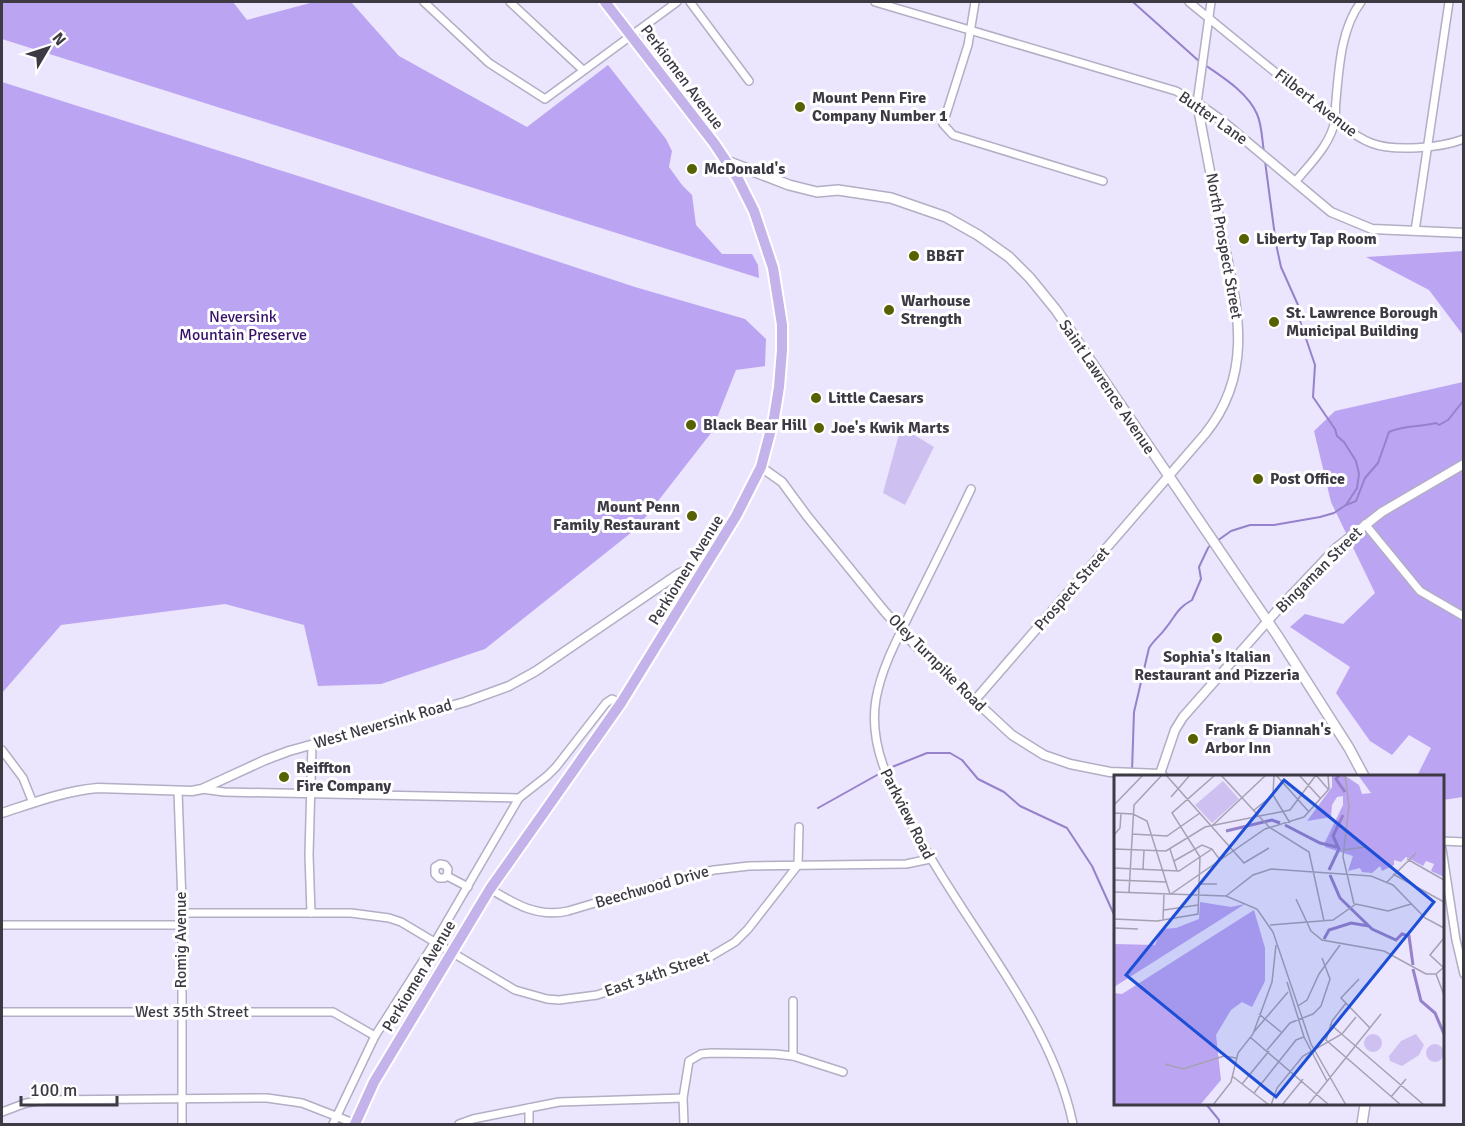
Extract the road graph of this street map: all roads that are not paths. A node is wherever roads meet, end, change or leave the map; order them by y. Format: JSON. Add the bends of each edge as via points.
{"nodes":[{"id":1,"x":424,"y":2,"type":"edge"},
{"id":2,"x":510,"y":2,"type":"edge"},
{"id":3,"x":605,"y":2,"type":"edge"},
{"id":4,"x":677,"y":2,"type":"edge"},
{"id":5,"x":690,"y":2,"type":"edge"},
{"id":6,"x":875,"y":2,"type":"edge"},
{"id":7,"x":975,"y":2,"type":"edge"},
{"id":8,"x":1189,"y":2,"type":"edge"},
{"id":9,"x":1211,"y":2,"type":"edge"},
{"id":10,"x":1360,"y":2,"type":"edge"},
{"id":11,"x":1449,"y":2,"type":"edge"},
{"id":12,"x":1209,"y":18,"type":"junction"},
{"id":13,"x":971,"y":30,"type":"junction"},
{"id":14,"x":631,"y":35,"type":"junction"},
{"id":15,"x":583,"y":70,"type":"junction"},
{"id":16,"x":749,"y":81,"type":"dead end"},
{"id":17,"x":1197,"y":103,"type":"junction"},
{"id":18,"x":1335,"y":121,"type":"junction"},
{"id":19,"x":1464,"y":139,"type":"edge"},
{"id":20,"x":1428,"y":148,"type":"junction"},
{"id":21,"x":727,"y":161,"type":"junction"},
{"id":22,"x":1103,"y":181,"type":"dead end"},
{"id":23,"x":1295,"y":182,"type":"junction"},
{"id":24,"x":1415,"y":231,"type":"junction"},
{"id":25,"x":1464,"y":233,"type":"edge"},
{"id":26,"x":1464,"y":464,"type":"edge"},
{"id":27,"x":761,"y":467,"type":"junction"},
{"id":28,"x":1168,"y":477,"type":"junction"},
{"id":29,"x":971,"y":489,"type":"dead end"},
{"id":30,"x":1365,"y":524,"type":"junction"},
{"id":31,"x":704,"y":569,"type":"junction"},
{"id":32,"x":1462,"y":616,"type":"edge"},
{"id":33,"x":1268,"y":622,"type":"junction"},
{"id":34,"x":902,"y":630,"type":"junction"},
{"id":35,"x":975,"y":700,"type":"junction"},
{"id":36,"x":621,"y":703,"type":"junction"},
{"id":37,"x":312,"y":745,"type":"junction"},
{"id":38,"x":2,"y":750,"type":"edge"},
{"id":39,"x":1162,"y":775,"type":"edge"},
{"id":40,"x":1363,"y":775,"type":"edge"},
{"id":41,"x":202,"y":789,"type":"junction"},
{"id":42,"x":178,"y":791,"type":"junction"},
{"id":43,"x":310,"y":794,"type":"junction"},
{"id":44,"x":519,"y":798,"type":"junction"},
{"id":45,"x":33,"y":803,"type":"junction"},
{"id":46,"x":2,"y":813,"type":"edge"},
{"id":47,"x":799,"y":827,"type":"dead end"},
{"id":48,"x":1444,"y":841,"type":"edge"},
{"id":49,"x":1464,"y":842,"type":"edge"},
{"id":50,"x":1444,"y":856,"type":"edge"},
{"id":51,"x":930,"y":859,"type":"junction"},
{"id":52,"x":798,"y":865,"type":"junction"},
{"id":53,"x":447,"y":876,"type":"dead end"},
{"id":54,"x":468,"y":886,"type":"junction"},
{"id":55,"x":490,"y":889,"type":"junction"},
{"id":56,"x":182,"y":913,"type":"junction"},
{"id":57,"x":311,"y":913,"type":"junction"},
{"id":58,"x":2,"y":925,"type":"edge"},
{"id":59,"x":181,"y":925,"type":"junction"},
{"id":60,"x":435,"y":942,"type":"junction"},
{"id":61,"x":450,"y":953,"type":"junction"},
{"id":62,"x":1464,"y":974,"type":"edge"},
{"id":63,"x":793,"y":1001,"type":"dead end"},
{"id":64,"x":2,"y":1012,"type":"edge"},
{"id":65,"x":182,"y":1012,"type":"junction"},
{"id":66,"x":375,"y":1036,"type":"junction"},
{"id":67,"x":793,"y":1056,"type":"junction"},
{"id":68,"x":843,"y":1072,"type":"dead end"},
{"id":69,"x":683,"y":1098,"type":"junction"},
{"id":70,"x":182,"y":1099,"type":"junction"},
{"id":71,"x":1365,"y":1105,"type":"edge"},
{"id":72,"x":529,"y":1108,"type":"junction"},
{"id":73,"x":2,"y":1112,"type":"edge"},
{"id":74,"x":337,"y":1116,"type":"junction"},
{"id":75,"x":355,"y":1124,"type":"edge"},
{"id":76,"x":182,"y":1125,"type":"edge"},
{"id":77,"x":333,"y":1125,"type":"edge"},
{"id":78,"x":459,"y":1125,"type":"edge"},
{"id":79,"x":529,"y":1125,"type":"edge"},
{"id":80,"x":684,"y":1125,"type":"edge"},
{"id":81,"x":1073,"y":1125,"type":"edge"},
{"id":82,"x":1362,"y":1125,"type":"edge"}],
"edges":[{"from":1,"to":15,"type":"street","via":[[489,63],[545,99]]},
{"from":2,"to":15,"type":"street"},
{"from":3,"to":14,"type":"main road","name":"Perkiomen Avenue"},
{"from":4,"to":14,"type":"street"},
{"from":5,"to":16,"type":"street"},
{"from":6,"to":13,"type":"street","name":"Butter Lane"},
{"from":7,"to":13,"type":"street"},
{"from":8,"to":12,"type":"street","name":"Filbert Avenue"},
{"from":9,"to":12,"type":"street"},
{"from":10,"to":18,"type":"street","via":[[1346,32]]},
{"from":11,"to":20,"type":"street"},
{"from":12,"to":17,"type":"street"},
{"from":12,"to":18,"type":"street","name":"Filbert Avenue"},
{"from":13,"to":17,"type":"street","name":"Butter Lane","via":[[1176,91]]},
{"from":13,"to":22,"type":"street","via":[[943,124],[953,135]]},
{"from":14,"to":15,"type":"street"},
{"from":14,"to":21,"type":"main road","name":"Perkiomen Avenue"},
{"from":17,"to":23,"type":"street","name":"Butter Lane"},
{"from":17,"to":28,"type":"street","name":"North Prospect Street","via":[[1237,308],[1239,346],[1233,379],[1219,415]]},
{"from":18,"to":20,"type":"street","name":"Filbert Avenue","via":[[1378,146]]},
{"from":18,"to":23,"type":"street","via":[[1320,151]]},
{"from":19,"to":20,"type":"street","name":"Filbert Avenue"},
{"from":20,"to":24,"type":"street"},
{"from":21,"to":27,"type":"main road","name":"Perkiomen Avenue","via":[[760,227],[780,308],[779,387]]},
{"from":21,"to":28,"type":"main road","name":"Saint Lawrence Avenue","via":[[778,182],[817,192],[838,190],[909,203],[958,223],[995,246],[1050,301]]},
{"from":23,"to":24,"type":"street","name":"Butter Lane","via":[[1331,212],[1358,225]]},
{"from":24,"to":25,"type":"street","name":"Butter Lane"},
{"from":26,"to":30,"type":"street","name":"Bingaman Street"},
{"from":27,"to":31,"type":"main road","name":"Perkiomen Avenue"},
{"from":27,"to":34,"type":"street","name":"Oley Turnpike Road","via":[[782,482]]},
{"from":28,"to":33,"type":"main road","name":"Saint Lawrence Avenue"},
{"from":28,"to":35,"type":"street","name":"Prospect Street"},
{"from":29,"to":34,"type":"street","name":"Parkview Road"},
{"from":30,"to":32,"type":"street","via":[[1420,591]]},
{"from":30,"to":33,"type":"street","name":"Bingaman Street","via":[[1322,563]]},
{"from":31,"to":36,"type":"main road","name":"Perkiomen Avenue"},
{"from":31,"to":37,"type":"street","name":"West Neversink Road","via":[[690,568],[678,574],[509,686]]},
{"from":33,"to":39,"type":"street","name":"Bingaman Street","via":[[1183,717],[1170,742]]},
{"from":33,"to":40,"type":"main road","name":"Saint Lawrence Avenue"},
{"from":34,"to":35,"type":"street","name":"Oley Turnpike Road"},
{"from":34,"to":51,"type":"street","name":"Parkview Road","via":[[886,664],[876,701],[877,743],[890,786]]},
{"from":35,"to":39,"type":"street","name":"Oley Turnpike Road","via":[[1007,731],[1044,755],[1110,772]]},
{"from":36,"to":44,"type":"street","via":[[612,699],[606,703],[548,776]]},
{"from":36,"to":55,"type":"main road","name":"Perkiomen Avenue"},
{"from":37,"to":41,"type":"street","name":"West Neversink Road","via":[[265,760]]},
{"from":37,"to":43,"type":"street"},
{"from":38,"to":45,"type":"street","via":[[23,778]]},
{"from":41,"to":42,"type":"street","name":"West Neversink Road"},
{"from":41,"to":43,"type":"street"},
{"from":42,"to":45,"type":"street","name":"West Neversink Road","via":[[98,788]]},
{"from":42,"to":56,"type":"street","name":"Romig Avenue"},
{"from":43,"to":44,"type":"street"},
{"from":43,"to":57,"type":"street"},
{"from":44,"to":54,"type":"street"},
{"from":45,"to":46,"type":"street","name":"West Neversink Road"},
{"from":47,"to":52,"type":"street"},
{"from":48,"to":49,"type":"street"},
{"from":50,"to":62,"type":"street"},
{"from":51,"to":52,"type":"street","name":"Beechwood Drive","via":[[906,864]]},
{"from":51,"to":81,"type":"street","name":"Parkview Road","via":[[1033,1021],[1060,1080]]},
{"from":52,"to":55,"type":"street","name":"Beechwood Drive","via":[[714,870],[552,914],[520,907]]},
{"from":52,"to":61,"type":"street","name":"East 34th Street","via":[[748,928],[722,951],[597,994],[566,1000],[532,996],[504,985]]},
{"from":53,"to":54,"type":"street"},
{"from":54,"to":60,"type":"street"},
{"from":55,"to":61,"type":"main road","name":"Perkiomen Avenue"},
{"from":56,"to":57,"type":"street","name":"East 34th Street"},
{"from":56,"to":59,"type":"street","name":"Romig Avenue"},
{"from":57,"to":60,"type":"street","name":"East 34th Street","via":[[389,918]]},
{"from":58,"to":59,"type":"street"},
{"from":59,"to":65,"type":"street","name":"Romig Avenue"},
{"from":60,"to":61,"type":"street","name":"East 34th Street"},
{"from":60,"to":66,"type":"street"},
{"from":61,"to":75,"type":"main road","name":"Perkiomen Avenue","via":[[374,1082]]},
{"from":63,"to":67,"type":"street"},
{"from":64,"to":65,"type":"street","name":"West 35th Street"},
{"from":65,"to":66,"type":"street","name":"West 35th Street","via":[[333,1012]]},
{"from":65,"to":70,"type":"street","name":"Romig Avenue"},
{"from":66,"to":74,"type":"street"},
{"from":67,"to":68,"type":"street"},
{"from":67,"to":69,"type":"street","via":[[701,1054],[689,1061]]},
{"from":69,"to":72,"type":"street","via":[[580,1101]]},
{"from":69,"to":80,"type":"street"},
{"from":70,"to":73,"type":"street","via":[[46,1100]]},
{"from":70,"to":74,"type":"street","via":[[288,1100]]},
{"from":70,"to":76,"type":"street","name":"Romig Avenue"},
{"from":71,"to":82,"type":"main road"},
{"from":72,"to":78,"type":"street"},
{"from":72,"to":79,"type":"street"},
{"from":74,"to":75,"type":"street"},
{"from":74,"to":77,"type":"street"}]}
